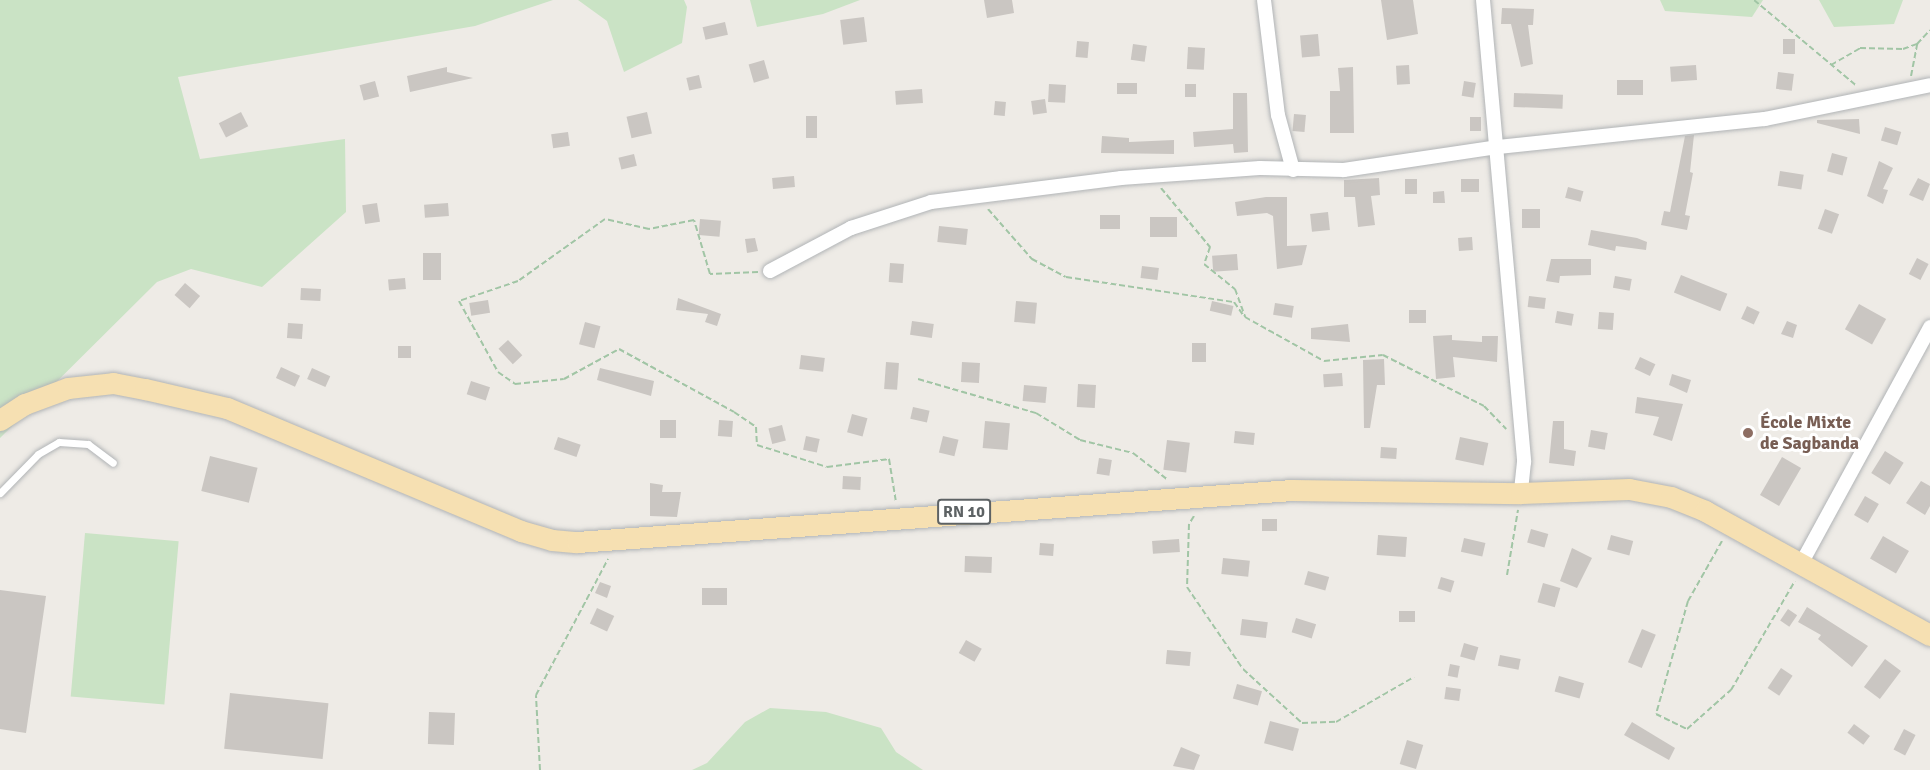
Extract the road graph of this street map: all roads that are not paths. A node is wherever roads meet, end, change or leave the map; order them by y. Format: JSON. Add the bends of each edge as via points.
{"nodes":[{"id":1,"x":1264,"y":0,"type":"edge"},
{"id":2,"x":1482,"y":0,"type":"edge"},
{"id":3,"x":1930,"y":85,"type":"edge"},
{"id":4,"x":1498,"y":147,"type":"junction"},
{"id":5,"x":1293,"y":170,"type":"junction"},
{"id":6,"x":770,"y":271,"type":"road end"},
{"id":7,"x":1930,"y":327,"type":"edge"},
{"id":8,"x":0,"y":420,"type":"edge"},
{"id":9,"x":113,"y":463,"type":"dead end"},
{"id":10,"x":0,"y":493,"type":"edge"},
{"id":11,"x":1521,"y":493,"type":"junction"},
{"id":12,"x":1801,"y":564,"type":"junction"},
{"id":13,"x":1930,"y":635,"type":"edge"}],
"edges":[{"from":1,"to":5,"type":"street","via":[[1278,115]]},
{"from":2,"to":4,"type":"street"},
{"from":3,"to":4,"type":"street","via":[[1825,110],[1765,119]]},
{"from":4,"to":5,"type":"street","via":[[1344,170]]},
{"from":4,"to":11,"type":"street","via":[[1523,448]]},
{"from":5,"to":6,"type":"street","via":[[1260,168],[1154,179],[1121,178],[930,202],[850,228]]},
{"from":7,"to":12,"type":"street"},
{"from":8,"to":11,"type":"main road","number":"RN 10","via":[[68,388],[113,383],[145,389],[227,408],[521,531],[552,540],[618,541],[1292,490]]},
{"from":9,"to":10,"type":"lane","via":[[88,444],[59,442],[38,454]]},
{"from":11,"to":12,"type":"main road","number":"RN 10","via":[[1629,489],[1671,497]]},
{"from":12,"to":13,"type":"main road","number":"RN 10"}]}
